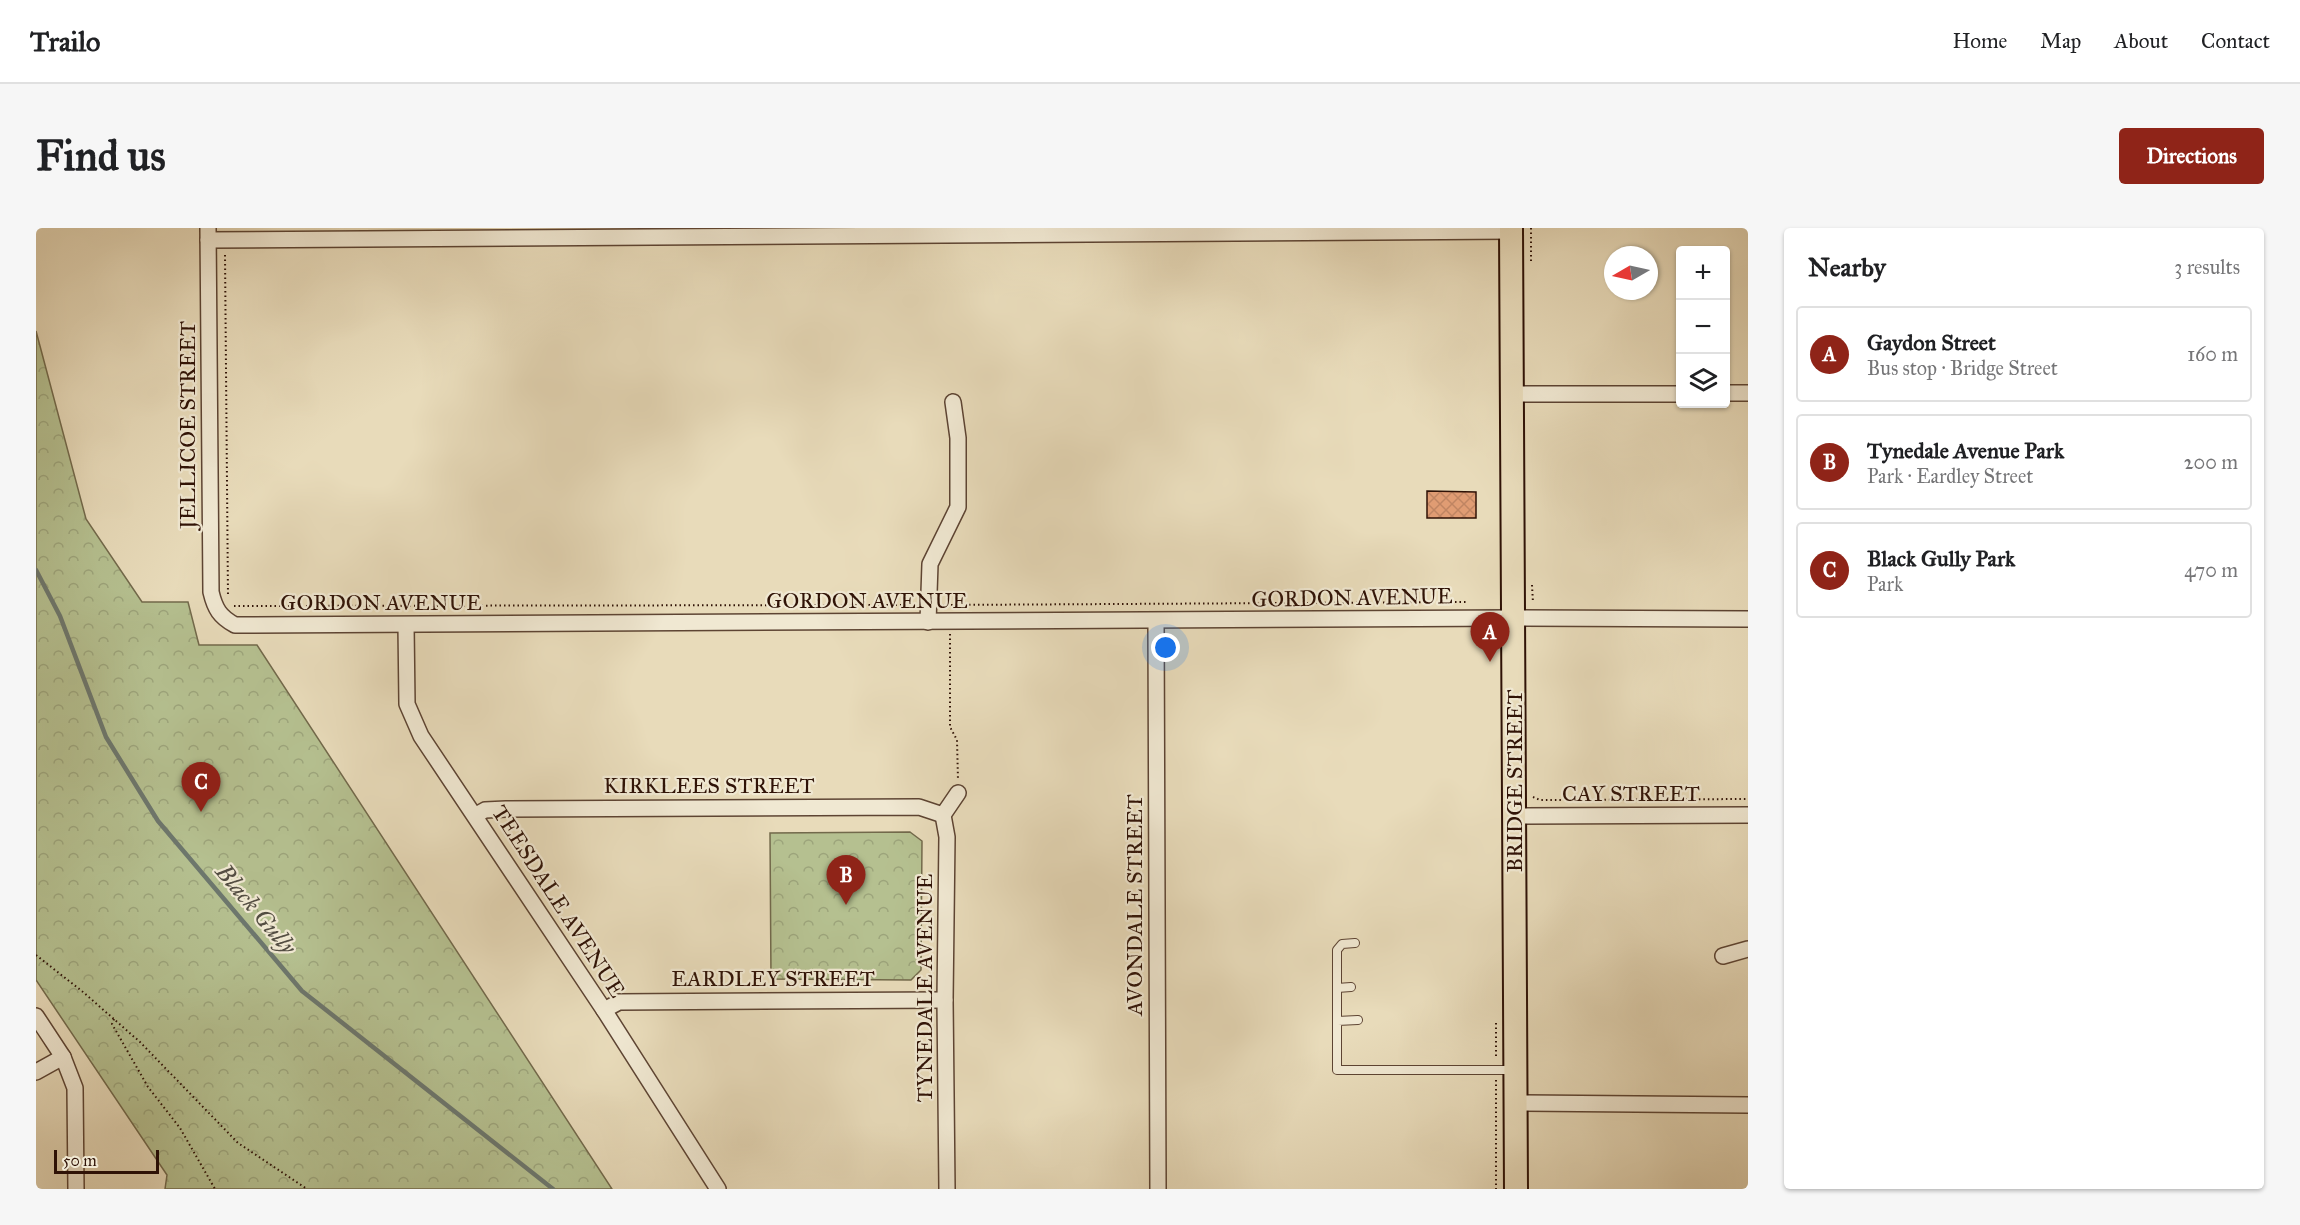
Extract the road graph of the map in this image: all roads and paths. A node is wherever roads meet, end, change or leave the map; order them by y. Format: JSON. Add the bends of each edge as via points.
{"nodes":[{"id":1,"x":1511,"y":229,"type":"edge"},
{"id":2,"x":856,"y":231,"type":"edge"},
{"id":3,"x":208,"y":234,"type":"edge"},
{"id":4,"x":225,"y":240,"type":"junction"},
{"id":5,"x":1676,"y":393,"type":"edge"},
{"id":6,"x":1730,"y":393,"type":"edge"},
{"id":7,"x":1748,"y":393,"type":"edge"},
{"id":8,"x":1512,"y":394,"type":"junction"},
{"id":9,"x":953,"y":402,"type":"dead end"},
{"id":10,"x":1472,"y":602,"type":"dead end"},
{"id":11,"x":928,"y":604,"type":"junction"},
{"id":12,"x":222,"y":618,"type":"joint"},
{"id":13,"x":1513,"y":618,"type":"junction"},
{"id":14,"x":1748,"y":619,"type":"edge"},
{"id":15,"x":1156,"y":621,"type":"junction"},
{"id":16,"x":928,"y":622,"type":"junction"},
{"id":17,"x":950,"y":622,"type":"junction"},
{"id":18,"x":406,"y":625,"type":"junction"},
{"id":19,"x":958,"y":793,"type":"joint"},
{"id":20,"x":1533,"y":797,"type":"dead end"},
{"id":21,"x":1748,"y":799,"type":"edge"},
{"id":22,"x":476,"y":815,"type":"junction"},
{"id":23,"x":943,"y":815,"type":"junction"},
{"id":24,"x":1748,"y":815,"type":"edge"},
{"id":25,"x":1515,"y":816,"type":"junction"},
{"id":26,"x":1355,"y":943,"type":"dead end"},
{"id":27,"x":1748,"y":948,"type":"edge"},
{"id":28,"x":36,"y":955,"type":"edge"},
{"id":29,"x":1724,"y":956,"type":"dead end"},
{"id":30,"x":1351,"y":987,"type":"dead end"},
{"id":31,"x":1337,"y":988,"type":"junction"},
{"id":32,"x":945,"y":1000,"type":"junction"},
{"id":33,"x":604,"y":1010,"type":"junction"},
{"id":34,"x":36,"y":1016,"type":"edge"},
{"id":35,"x":114,"y":1019,"type":"junction"},
{"id":36,"x":1358,"y":1020,"type":"dead end"},
{"id":37,"x":1337,"y":1021,"type":"junction"},
{"id":38,"x":63,"y":1057,"type":"junction"},
{"id":39,"x":1514,"y":1070,"type":"junction"},
{"id":40,"x":36,"y":1072,"type":"edge"},
{"id":41,"x":1515,"y":1103,"type":"junction"},
{"id":42,"x":1748,"y":1105,"type":"edge"},
{"id":43,"x":76,"y":1189,"type":"edge"},
{"id":44,"x":215,"y":1189,"type":"edge"},
{"id":45,"x":308,"y":1189,"type":"edge"},
{"id":46,"x":718,"y":1189,"type":"edge"},
{"id":47,"x":947,"y":1189,"type":"edge"},
{"id":48,"x":1158,"y":1189,"type":"edge"},
{"id":49,"x":1516,"y":1189,"type":"edge"}],
"edges":[{"from":1,"to":2,"type":"street"},
{"from":1,"to":8,"type":"main road","name":"BRIDGE STREET"},
{"from":2,"to":4,"type":"street"},
{"from":3,"to":4,"type":"street"},
{"from":3,"to":12,"type":"street","name":"JELLICOE STREET","via":[[211,592]]},
{"from":4,"to":11,"type":"path","via":[[228,606]]},
{"from":5,"to":8,"type":"street"},
{"from":6,"to":7,"type":"street"},
{"from":8,"to":13,"type":"main road","name":"BRIDGE STREET"},
{"from":9,"to":11,"type":"street","via":[[958,438],[958,507],[930,564]]},
{"from":10,"to":11,"type":"path"},
{"from":11,"to":16,"type":"street"},
{"from":12,"to":18,"type":"street","name":"GORDON AVENUE","via":[[235,625]]},
{"from":13,"to":14,"type":"street","name":"GORDON AVENUE"},
{"from":13,"to":15,"type":"street","name":"GORDON AVENUE"},
{"from":13,"to":25,"type":"main road","name":"BRIDGE STREET"},
{"from":15,"to":17,"type":"street","name":"GORDON AVENUE"},
{"from":15,"to":48,"type":"street","name":"AVONDALE STREET"},
{"from":16,"to":17,"type":"street","name":"GORDON AVENUE"},
{"from":16,"to":18,"type":"street","name":"GORDON AVENUE"},
{"from":17,"to":19,"type":"path","via":[[950,727],[957,740]]},
{"from":18,"to":22,"type":"street","name":"TEESDALE AVENUE","via":[[406,704],[422,736]]},
{"from":19,"to":23,"type":"street"},
{"from":20,"to":21,"type":"path"},
{"from":22,"to":23,"type":"street","name":"KIRKLEES STREET","via":[[485,810],[506,809],[907,807]]},
{"from":22,"to":33,"type":"street","name":"TEESDALE AVENUE"},
{"from":23,"to":32,"type":"street","name":"TYNEDALE AVENUE","via":[[947,837]]},
{"from":24,"to":25,"type":"street","name":"CAY STREET"},
{"from":25,"to":39,"type":"main road","name":"BRIDGE STREET"},
{"from":26,"to":31,"type":"lane","via":[[1342,944],[1337,950]]},
{"from":27,"to":29,"type":"street"},
{"from":28,"to":35,"type":"path"},
{"from":30,"to":31,"type":"lane"},
{"from":31,"to":37,"type":"lane"},
{"from":32,"to":33,"type":"street","name":"EARDLEY STREET","via":[[619,1002]]},
{"from":32,"to":47,"type":"street","name":"TYNEDALE AVENUE"},
{"from":33,"to":46,"type":"street","name":"TEESDALE AVENUE"},
{"from":34,"to":38,"type":"street"},
{"from":35,"to":44,"type":"path","via":[[112,1024],[148,1087],[180,1128]]},
{"from":35,"to":45,"type":"path","via":[[238,1143]]},
{"from":36,"to":37,"type":"lane"},
{"from":37,"to":39,"type":"lane","via":[[1337,1070]]},
{"from":38,"to":40,"type":"street"},
{"from":38,"to":43,"type":"street","via":[[75,1088]]},
{"from":39,"to":41,"type":"main road","name":"BRIDGE STREET"},
{"from":41,"to":42,"type":"street"},
{"from":41,"to":49,"type":"main road","name":"BRIDGE STREET"}]}
